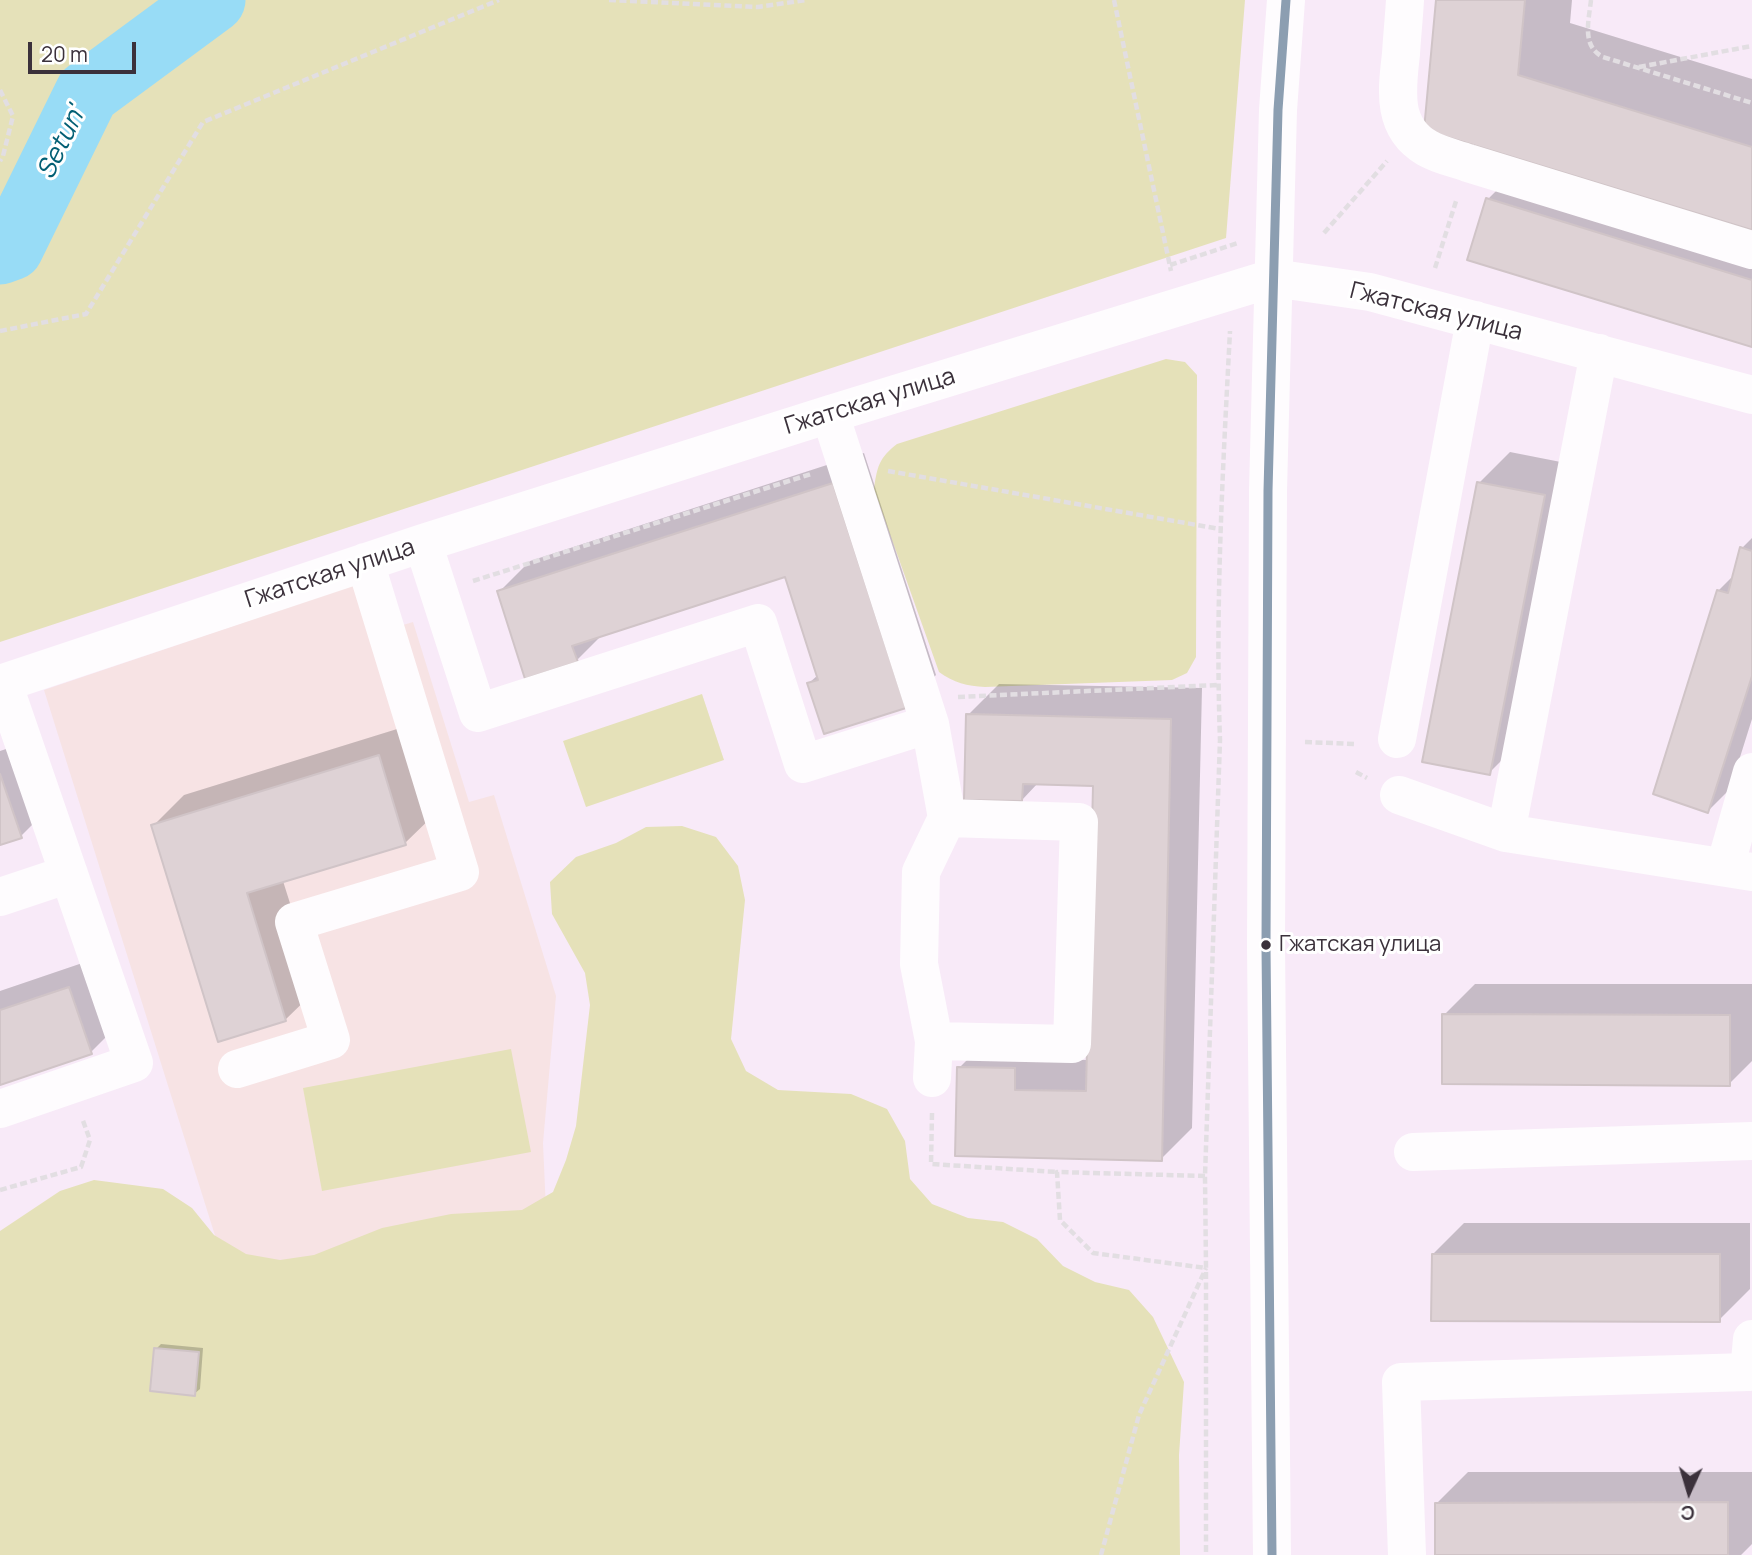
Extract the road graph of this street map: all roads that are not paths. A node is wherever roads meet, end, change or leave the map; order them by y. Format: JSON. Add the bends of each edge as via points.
{"nodes":[{"id":1,"x":1286,"y":0,"type":"edge"},
{"id":2,"x":1405,"y":0,"type":"edge"},
{"id":3,"x":1752,"y":250,"type":"edge"},
{"id":4,"x":1273,"y":278,"type":"junction"},
{"id":5,"x":1475,"y":320,"type":"junction"},
{"id":6,"x":1599,"y":353,"type":"junction"},
{"id":7,"x":1752,"y":395,"type":"edge"},
{"id":8,"x":830,"y":414,"type":"junction"},
{"id":9,"x":423,"y":543,"type":"junction"},
{"id":10,"x":365,"y":562,"type":"junction"},
{"id":11,"x":1,"y":684,"type":"edge"},
{"id":12,"x":926,"y":711,"type":"junction"},
{"id":13,"x":1397,"y":738,"type":"dead end"},
{"id":14,"x":1752,"y":772,"type":"edge"},
{"id":15,"x":1399,"y":795,"type":"dead end"},
{"id":16,"x":947,"y":818,"type":"junction"},
{"id":17,"x":1506,"y":833,"type":"junction"},
{"id":18,"x":1739,"y":870,"type":"edge"},
{"id":19,"x":69,"y":874,"type":"junction"},
{"id":20,"x":0,"y":897,"type":"edge"},
{"id":21,"x":237,"y":1069,"type":"dead end"},
{"id":22,"x":0,"y":1109,"type":"edge"},
{"id":23,"x":1752,"y":1141,"type":"edge"},
{"id":24,"x":1413,"y":1152,"type":"dead end"},
{"id":25,"x":1752,"y":1339,"type":"edge"},
{"id":26,"x":1272,"y":1555,"type":"edge"},
{"id":27,"x":1407,"y":1555,"type":"edge"}],
"edges":[{"from":1,"to":4,"type":"street"},
{"from":2,"to":3,"type":"street","via":[[1399,111],[1410,134],[1426,148]]},
{"from":4,"to":5,"type":"street","name":"Гжатская улица","via":[[1370,292]]},
{"from":4,"to":8,"type":"street","name":"Гжатская улица"},
{"from":4,"to":26,"type":"street","via":[[1266,932]]},
{"from":5,"to":6,"type":"street","name":"Гжатская улица"},
{"from":5,"to":13,"type":"street"},
{"from":6,"to":7,"type":"street","name":"Гжатская улица"},
{"from":6,"to":17,"type":"street"},
{"from":8,"to":9,"type":"street","name":"Гжатская улица"},
{"from":8,"to":12,"type":"street"},
{"from":9,"to":10,"type":"street","name":"Гжатская улица"},
{"from":9,"to":12,"type":"street","via":[[478,713],[758,623],[803,764]]},
{"from":10,"to":11,"type":"street","name":"Гжатская улица"},
{"from":10,"to":21,"type":"street","via":[[460,872],[294,922],[331,1040]]},
{"from":11,"to":19,"type":"street"},
{"from":12,"to":16,"type":"street"},
{"from":14,"to":18,"type":"street"},
{"from":15,"to":17,"type":"street"},
{"from":16,"to":16,"type":"street","via":[[921,872],[919,964],[933,1059],[1072,1044],[1079,822]]},
{"from":17,"to":18,"type":"street"},
{"from":19,"to":20,"type":"street"},
{"from":19,"to":22,"type":"street","via":[[134,1063]]},
{"from":23,"to":24,"type":"street"},
{"from":25,"to":27,"type":"street","via":[[1748,1371],[1401,1382]]}]}
